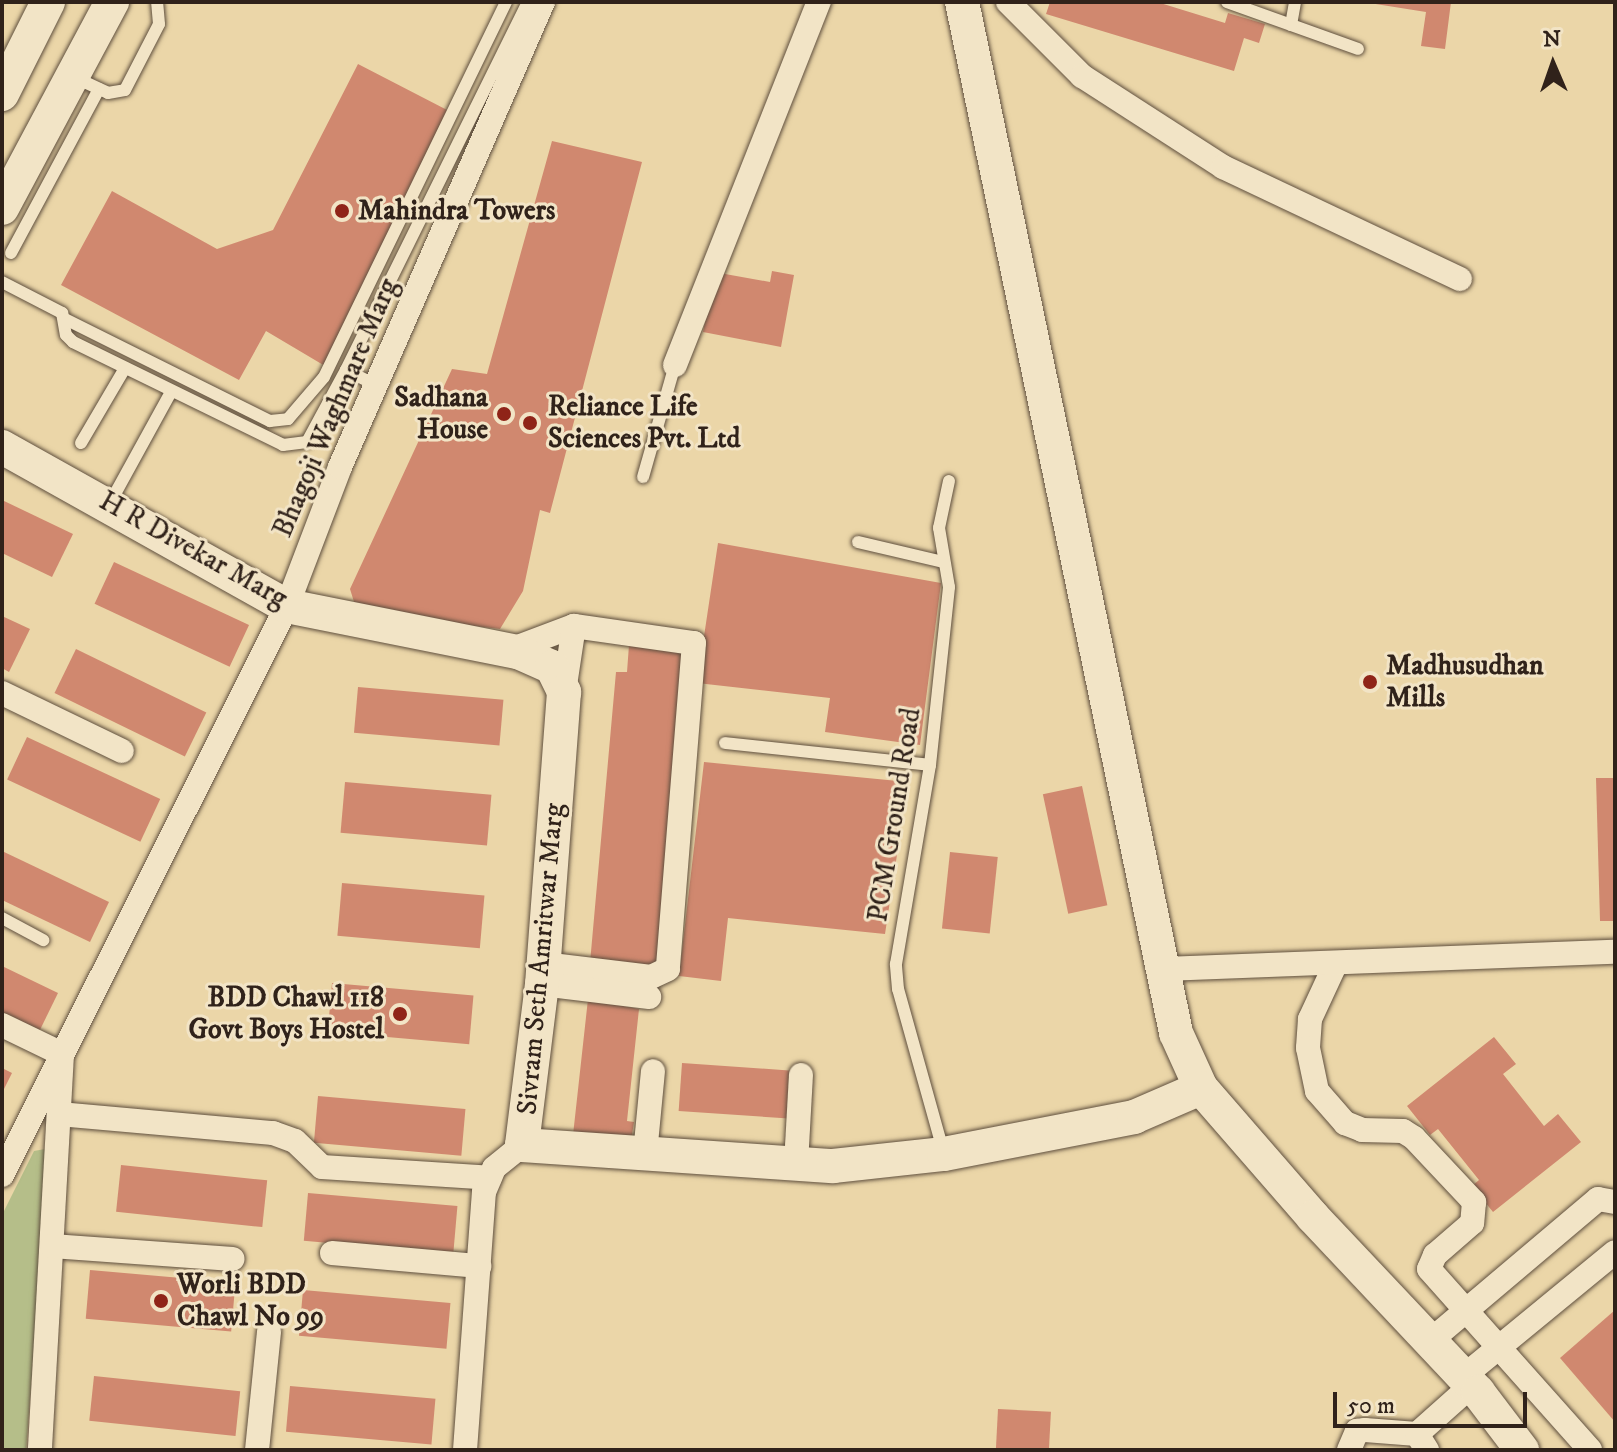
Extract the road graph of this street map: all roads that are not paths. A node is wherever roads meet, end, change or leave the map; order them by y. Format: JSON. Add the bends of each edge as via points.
{"nodes":[{"id":1,"x":48,"y":2,"type":"edge"},
{"id":2,"x":112,"y":2,"type":"edge"},
{"id":3,"x":157,"y":2,"type":"edge"},
{"id":4,"x":506,"y":2,"type":"edge"},
{"id":5,"x":528,"y":2,"type":"edge"},
{"id":6,"x":543,"y":2,"type":"edge"},
{"id":7,"x":819,"y":2,"type":"edge"},
{"id":8,"x":962,"y":2,"type":"edge"},
{"id":9,"x":1008,"y":2,"type":"edge"},
{"id":10,"x":1227,"y":2,"type":"edge"},
{"id":11,"x":1295,"y":2,"type":"edge"},
{"id":12,"x":1291,"y":25,"type":"junction"},
{"id":13,"x":1358,"y":49,"type":"dead end"},
{"id":14,"x":86,"y":82,"type":"junction"},
{"id":15,"x":2,"y":94,"type":"edge"},
{"id":16,"x":2,"y":208,"type":"edge"},
{"id":17,"x":418,"y":225,"type":"junction"},
{"id":18,"x":442,"y":235,"type":"junction"},
{"id":19,"x":11,"y":253,"type":"dead end"},
{"id":20,"x":1460,"y":279,"type":"dead end"},
{"id":21,"x":2,"y":282,"type":"edge"},
{"id":22,"x":65,"y":319,"type":"junction"},
{"id":23,"x":675,"y":365,"type":"joint"},
{"id":24,"x":125,"y":368,"type":"junction"},
{"id":25,"x":346,"y":370,"type":"junction"},
{"id":26,"x":376,"y":385,"type":"junction"},
{"id":27,"x":171,"y":392,"type":"junction"},
{"id":28,"x":81,"y":443,"type":"dead end"},
{"id":29,"x":2,"y":447,"type":"edge"},
{"id":30,"x":643,"y":477,"type":"dead end"},
{"id":31,"x":949,"y":481,"type":"dead end"},
{"id":32,"x":110,"y":503,"type":"junction"},
{"id":33,"x":858,"y":542,"type":"dead end"},
{"id":34,"x":943,"y":562,"type":"junction"},
{"id":35,"x":287,"y":606,"type":"junction"},
{"id":36,"x":574,"y":626,"type":"junction"},
{"id":37,"x":510,"y":650,"type":"junction"},
{"id":38,"x":564,"y":692,"type":"junction"},
{"id":39,"x":5,"y":701,"type":"edge"},
{"id":40,"x":725,"y":743,"type":"dead end"},
{"id":41,"x":122,"y":751,"type":"dead end"},
{"id":42,"x":930,"y":765,"type":"junction"},
{"id":43,"x":2,"y":918,"type":"edge"},
{"id":44,"x":43,"y":940,"type":"dead end"},
{"id":45,"x":1615,"y":952,"type":"edge"},
{"id":46,"x":1336,"y":963,"type":"junction"},
{"id":47,"x":1163,"y":969,"type":"junction"},
{"id":48,"x":551,"y":975,"type":"junction"},
{"id":49,"x":649,"y":997,"type":"dead end"},
{"id":50,"x":2,"y":1025,"type":"edge"},
{"id":51,"x":62,"y":1054,"type":"junction"},
{"id":52,"x":653,"y":1071,"type":"dead end"},
{"id":53,"x":801,"y":1075,"type":"dead end"},
{"id":54,"x":1201,"y":1088,"type":"junction"},
{"id":55,"x":59,"y":1114,"type":"junction"},
{"id":56,"x":522,"y":1145,"type":"junction"},
{"id":57,"x":645,"y":1154,"type":"junction"},
{"id":58,"x":944,"y":1154,"type":"junction"},
{"id":59,"x":796,"y":1164,"type":"junction"},
{"id":60,"x":2,"y":1175,"type":"edge"},
{"id":61,"x":490,"y":1178,"type":"junction"},
{"id":62,"x":1615,"y":1202,"type":"edge"},
{"id":63,"x":52,"y":1246,"type":"junction"},
{"id":64,"x":1615,"y":1252,"type":"edge"},
{"id":65,"x":332,"y":1253,"type":"dead end"},
{"id":66,"x":233,"y":1259,"type":"dead end"},
{"id":67,"x":479,"y":1266,"type":"junction"},
{"id":68,"x":1464,"y":1310,"type":"junction"},
{"id":69,"x":269,"y":1332,"type":"dead end"},
{"id":70,"x":1430,"y":1341,"type":"junction"},
{"id":71,"x":1497,"y":1347,"type":"junction"},
{"id":72,"x":1468,"y":1381,"type":"junction"},
{"id":73,"x":1422,"y":1442,"type":"edge"},
{"id":74,"x":40,"y":1450,"type":"edge"},
{"id":75,"x":257,"y":1450,"type":"edge"},
{"id":76,"x":466,"y":1450,"type":"edge"},
{"id":77,"x":1349,"y":1450,"type":"edge"},
{"id":78,"x":1522,"y":1450,"type":"edge"},
{"id":79,"x":1590,"y":1450,"type":"edge"}],
"edges":[{"from":1,"to":15,"type":"street"},
{"from":2,"to":14,"type":"street"},
{"from":3,"to":14,"type":"lane","via":[[159,24],[125,90],[116,94]]},
{"from":4,"to":22,"type":"lane","via":[[324,377],[288,419],[270,421]]},
{"from":5,"to":17,"type":"lane"},
{"from":6,"to":18,"type":"street","name":"Bhagoji Waghmare Marg"},
{"from":7,"to":23,"type":"street"},
{"from":8,"to":47,"type":"street"},
{"from":9,"to":20,"type":"street","via":[[1082,76],[1223,167]]},
{"from":10,"to":12,"type":"lane"},
{"from":11,"to":12,"type":"lane"},
{"from":12,"to":13,"type":"lane"},
{"from":14,"to":16,"type":"street"},
{"from":14,"to":19,"type":"lane"},
{"from":17,"to":18,"type":"lane"},
{"from":17,"to":25,"type":"lane"},
{"from":18,"to":26,"type":"street","name":"Bhagoji Waghmare Marg"},
{"from":21,"to":22,"type":"lane"},
{"from":22,"to":24,"type":"lane","via":[[66,335],[73,342]]},
{"from":23,"to":30,"type":"lane"},
{"from":24,"to":27,"type":"lane"},
{"from":24,"to":28,"type":"lane"},
{"from":25,"to":26,"type":"lane"},
{"from":25,"to":27,"type":"lane","via":[[307,442],[292,447]]},
{"from":26,"to":35,"type":"street","name":"Bhagoji Waghmare Marg"},
{"from":27,"to":32,"type":"lane"},
{"from":29,"to":32,"type":"street","name":"H R Divekar Marg"},
{"from":31,"to":34,"type":"lane","name":"PCM Ground Road","via":[[940,508]]},
{"from":32,"to":35,"type":"street","name":"H R Divekar Marg"},
{"from":33,"to":34,"type":"lane"},
{"from":34,"to":42,"type":"lane","name":"PCM Ground Road","via":[[949,587]]},
{"from":35,"to":37,"type":"street","name":"H R Divekar Marg"},
{"from":35,"to":51,"type":"street","name":"Bhagoji Waghmare Marg"},
{"from":36,"to":37,"type":"street"},
{"from":36,"to":38,"type":"street"},
{"from":36,"to":48,"type":"street","via":[[686,638],[694,643],[695,654],[668,969],[651,977]]},
{"from":37,"to":38,"type":"street","name":"H R Divekar Marg","via":[[552,667]]},
{"from":38,"to":48,"type":"street","name":"Sivram Seth Amritwar Marg"},
{"from":39,"to":41,"type":"street"},
{"from":40,"to":42,"type":"lane"},
{"from":42,"to":58,"type":"lane","name":"PCM Ground Road","via":[[896,964],[898,989]]},
{"from":43,"to":44,"type":"lane"},
{"from":45,"to":46,"type":"street"},
{"from":46,"to":47,"type":"street"},
{"from":46,"to":68,"type":"street","via":[[1310,1019],[1308,1048],[1317,1091],[1345,1123],[1362,1130],[1403,1131],[1414,1138],[1474,1202],[1472,1223],[1435,1255],[1429,1269]]},
{"from":47,"to":54,"type":"street","via":[[1176,1033]]},
{"from":48,"to":49,"type":"street"},
{"from":48,"to":56,"type":"street","name":"Sivram Seth Amritwar Marg"},
{"from":50,"to":51,"type":"street"},
{"from":51,"to":55,"type":"street"},
{"from":51,"to":60,"type":"street","name":"Bhagoji Waghmare Marg"},
{"from":52,"to":57,"type":"street"},
{"from":53,"to":59,"type":"street"},
{"from":54,"to":58,"type":"street","via":[[1134,1117]]},
{"from":54,"to":70,"type":"street"},
{"from":55,"to":61,"type":"street","via":[[273,1133],[295,1141],[322,1167]]},
{"from":55,"to":63,"type":"street"},
{"from":56,"to":57,"type":"street"},
{"from":56,"to":61,"type":"street","name":"Sivram Seth Amritwar Marg","via":[[494,1168]]},
{"from":57,"to":59,"type":"street"},
{"from":58,"to":59,"type":"street","via":[[833,1166]]},
{"from":61,"to":67,"type":"street","via":[[484,1192]]},
{"from":62,"to":68,"type":"street","via":[[1598,1199]]},
{"from":63,"to":66,"type":"street"},
{"from":63,"to":74,"type":"street"},
{"from":64,"to":71,"type":"street"},
{"from":65,"to":67,"type":"street"},
{"from":67,"to":76,"type":"street"},
{"from":68,"to":70,"type":"street"},
{"from":68,"to":71,"type":"street"},
{"from":69,"to":75,"type":"street"},
{"from":70,"to":72,"type":"street"},
{"from":71,"to":72,"type":"street"},
{"from":71,"to":79,"type":"street"},
{"from":72,"to":73,"type":"street"},
{"from":72,"to":78,"type":"street"},
{"from":73,"to":77,"type":"street","via":[[1357,1431]]}]}
